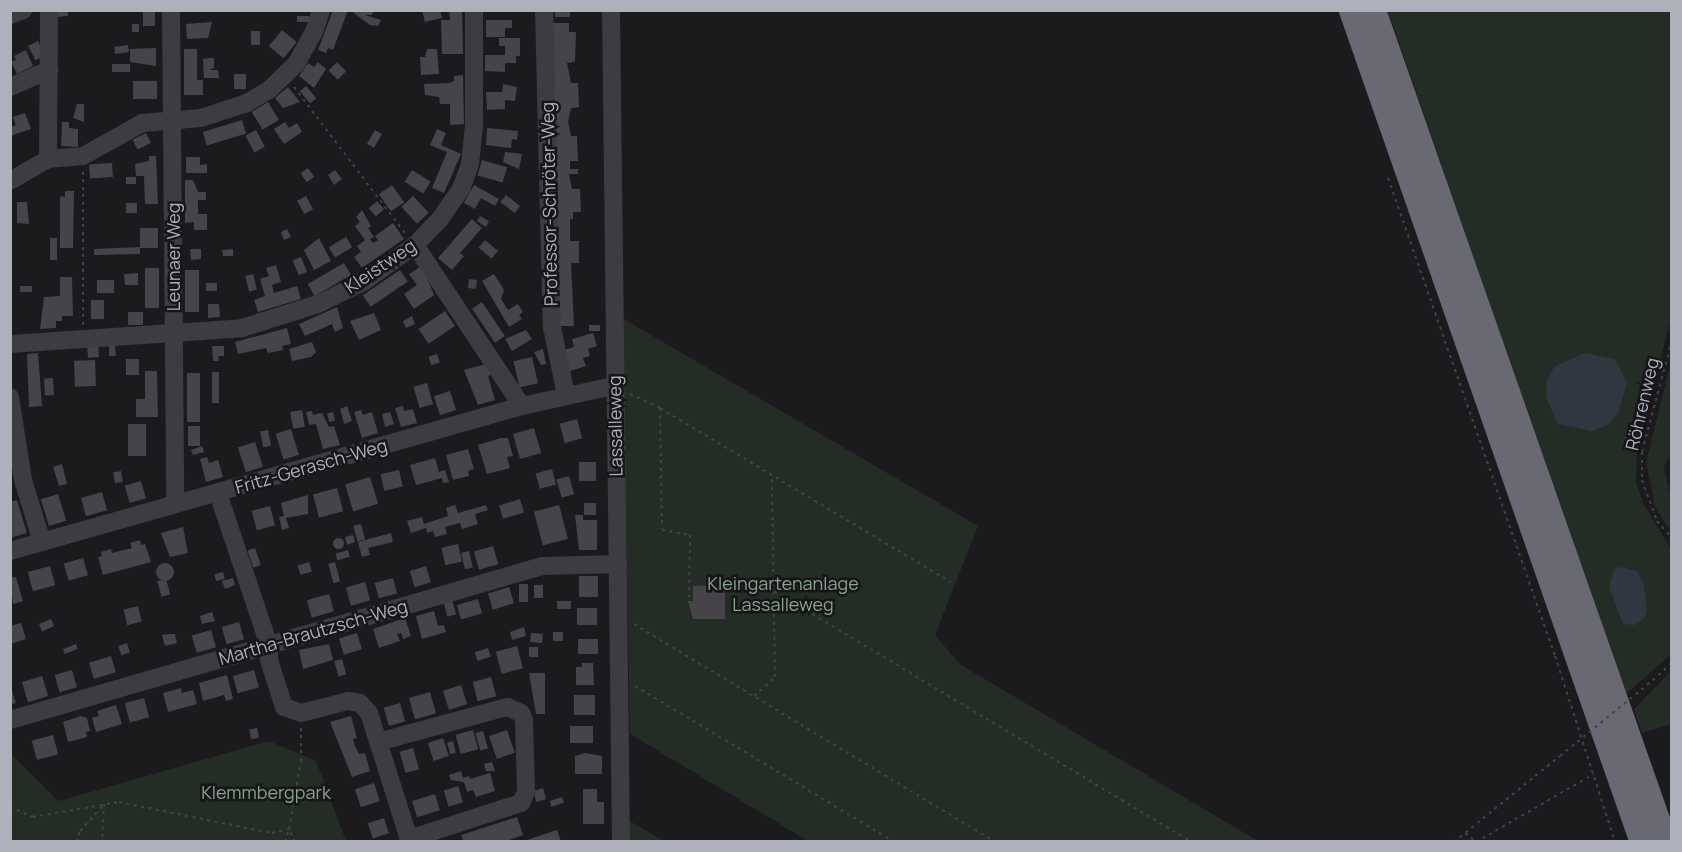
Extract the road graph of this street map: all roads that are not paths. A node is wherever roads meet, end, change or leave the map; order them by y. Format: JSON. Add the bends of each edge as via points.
{"nodes":[{"id":1,"x":23,"y":10,"type":"edge"},
{"id":2,"x":49,"y":10,"type":"edge"},
{"id":3,"x":171,"y":10,"type":"edge"},
{"id":4,"x":321,"y":10,"type":"edge"},
{"id":5,"x":474,"y":10,"type":"edge"},
{"id":6,"x":544,"y":10,"type":"edge"},
{"id":7,"x":611,"y":10,"type":"edge"},
{"id":8,"x":1352,"y":10,"type":"edge"},
{"id":9,"x":1372,"y":10,"type":"edge"},
{"id":10,"x":10,"y":15,"type":"edge"},
{"id":11,"x":49,"y":70,"type":"junction"},
{"id":12,"x":10,"y":87,"type":"edge"},
{"id":13,"x":172,"y":122,"type":"junction"},
{"id":14,"x":48,"y":159,"type":"junction"},
{"id":15,"x":10,"y":181,"type":"edge"},
{"id":16,"x":415,"y":246,"type":"junction"},
{"id":17,"x":174,"y":336,"type":"junction"},
{"id":18,"x":10,"y":344,"type":"edge"},
{"id":19,"x":613,"y":386,"type":"junction"},
{"id":20,"x":566,"y":395,"type":"junction"},
{"id":21,"x":10,"y":397,"type":"edge"},
{"id":22,"x":522,"y":406,"type":"junction"},
{"id":23,"x":218,"y":493,"type":"junction"},
{"id":24,"x":175,"y":504,"type":"junction"},
{"id":25,"x":42,"y":542,"type":"junction"},
{"id":26,"x":10,"y":551,"type":"edge"},
{"id":27,"x":618,"y":564,"type":"junction"},
{"id":28,"x":269,"y":645,"type":"junction"},
{"id":29,"x":10,"y":720,"type":"edge"},
{"id":30,"x":378,"y":742,"type":"junction"},
{"id":31,"x":410,"y":840,"type":"edge"},
{"id":32,"x":621,"y":842,"type":"edge"},
{"id":33,"x":1643,"y":842,"type":"edge"},
{"id":34,"x":1664,"y":842,"type":"edge"}],
"edges":[{"from":1,"to":10,"type":"street"},
{"from":2,"to":11,"type":"street"},
{"from":3,"to":13,"type":"street","name":"Leunaer Weg"},
{"from":4,"to":13,"type":"street","via":[[306,49],[285,75],[240,106]]},
{"from":5,"to":16,"type":"street","name":"Kleistweg","via":[[475,118],[470,164],[441,219]]},
{"from":6,"to":20,"type":"street","name":"Professor-Schröter-Weg","via":[[552,327]]},
{"from":7,"to":19,"type":"street","name":"Lassalleweg"},
{"from":8,"to":33,"type":"highway"},
{"from":9,"to":34,"type":"highway"},
{"from":11,"to":12,"type":"street"},
{"from":11,"to":14,"type":"street"},
{"from":13,"to":14,"type":"street","via":[[142,123],[83,156]]},
{"from":13,"to":17,"type":"street","name":"Leunaer Weg"},
{"from":14,"to":15,"type":"street"},
{"from":16,"to":17,"type":"street","name":"Kleistweg","via":[[365,281],[318,304],[242,328]]},
{"from":16,"to":22,"type":"street"},
{"from":17,"to":18,"type":"street","name":"Kleistweg"},
{"from":17,"to":24,"type":"street","name":"Leunaer Weg"},
{"from":19,"to":20,"type":"street","name":"Fritz-Gerasch-Weg"},
{"from":19,"to":27,"type":"street","name":"Lassalleweg"},
{"from":20,"to":22,"type":"street","name":"Fritz-Gerasch-Weg"},
{"from":21,"to":25,"type":"street","via":[[23,480]]},
{"from":22,"to":23,"type":"street","name":"Fritz-Gerasch-Weg"},
{"from":23,"to":24,"type":"street","name":"Fritz-Gerasch-Weg"},
{"from":23,"to":28,"type":"street"},
{"from":24,"to":25,"type":"street","name":"Fritz-Gerasch-Weg"},
{"from":25,"to":26,"type":"street","name":"Fritz-Gerasch-Weg"},
{"from":27,"to":28,"type":"street","name":"Martha-Brautzsch-Weg","via":[[542,566]]},
{"from":27,"to":32,"type":"street","name":"Lassalleweg"},
{"from":28,"to":29,"type":"street","name":"Martha-Brautzsch-Weg"},
{"from":28,"to":30,"type":"street","via":[[269,660],[284,706],[301,713],[348,701],[360,703],[369,713]]},
{"from":30,"to":31,"type":"street"},
{"from":30,"to":31,"type":"street","via":[[507,707],[520,713],[524,720],[525,792],[521,803]]}]}
